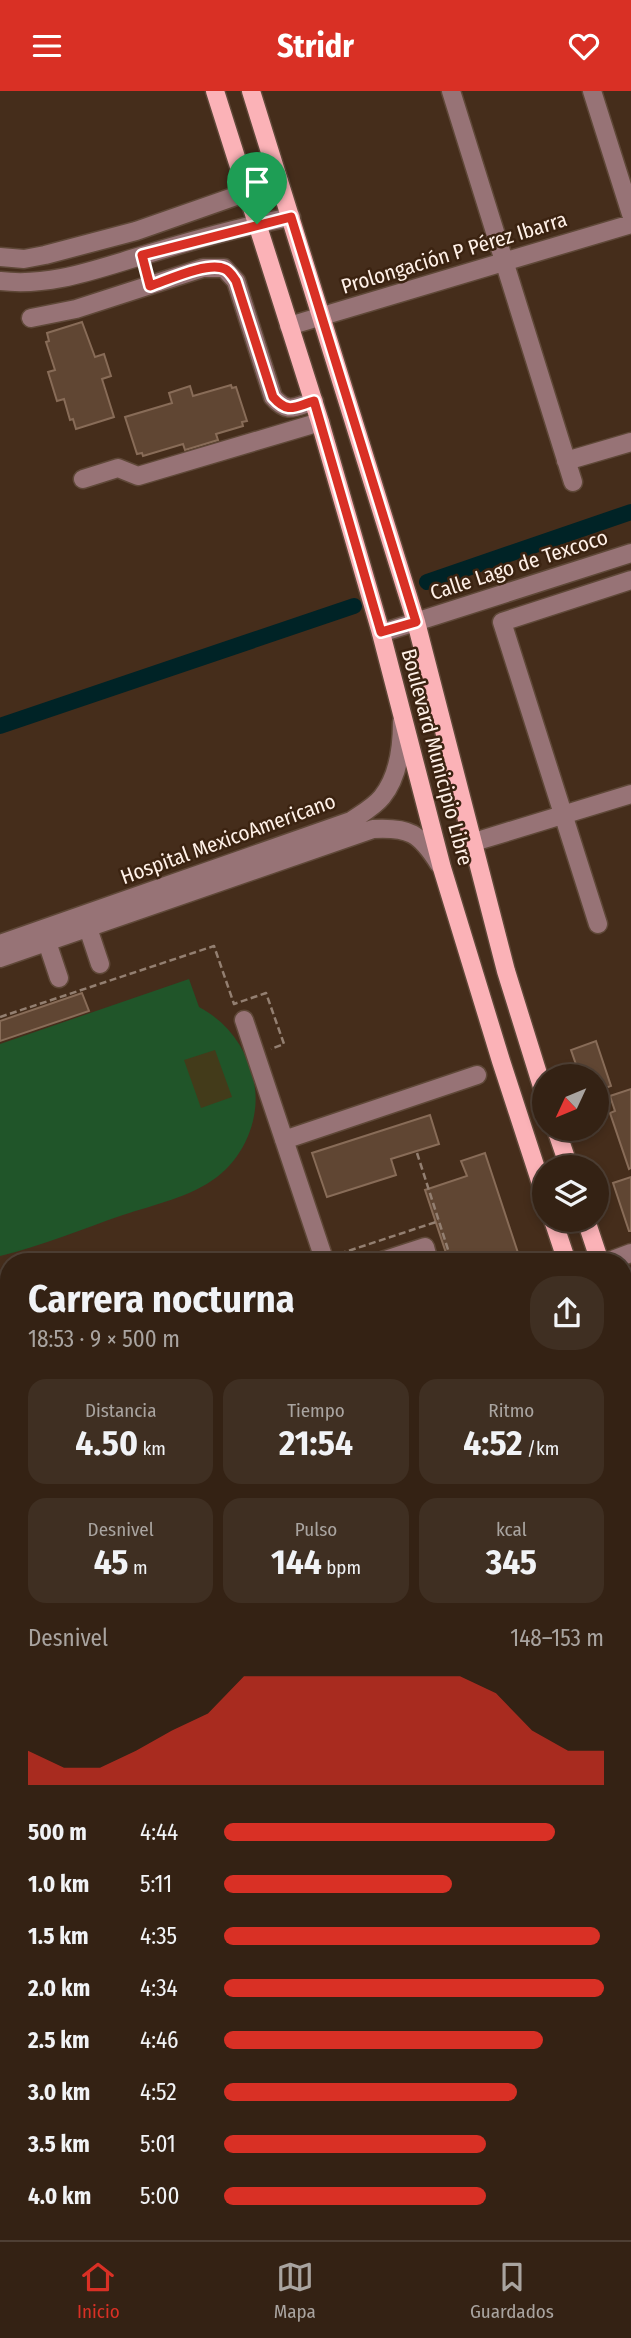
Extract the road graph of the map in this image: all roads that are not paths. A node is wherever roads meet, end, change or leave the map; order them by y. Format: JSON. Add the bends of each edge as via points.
{"nodes":[{"id":1,"x":215,"y":91,"type":"edge"},
{"id":2,"x":251,"y":91,"type":"edge"},
{"id":3,"x":451,"y":91,"type":"edge"},
{"id":4,"x":592,"y":91,"type":"edge"},
{"id":5,"x":279,"y":181,"type":"junction"},
{"id":6,"x":248,"y":191,"type":"junction"},
{"id":7,"x":631,"y":214,"type":"edge"},
{"id":8,"x":291,"y":217,"type":"junction"},
{"id":9,"x":257,"y":224,"type":"junction"},
{"id":10,"x":631,"y":224,"type":"edge"},
{"id":11,"x":136,"y":231,"type":"junction"},
{"id":12,"x":142,"y":255,"type":"junction"},
{"id":13,"x":0,"y":257,"type":"edge"},
{"id":14,"x":504,"y":262,"type":"junction"},
{"id":15,"x":0,"y":281,"type":"edge"},
{"id":16,"x":150,"y":286,"type":"junction"},
{"id":17,"x":322,"y":316,"type":"junction"},
{"id":18,"x":31,"y":318,"type":"dead end"},
{"id":19,"x":289,"y":326,"type":"junction"},
{"id":20,"x":314,"y":401,"type":"junction"},
{"id":21,"x":320,"y":422,"type":"junction"},
{"id":22,"x":631,"y":442,"type":"edge"},
{"id":23,"x":566,"y":461,"type":"junction"},
{"id":24,"x":83,"y":479,"type":"dead end"},
{"id":25,"x":573,"y":482,"type":"dead end"},
{"id":26,"x":631,"y":553,"type":"edge"},
{"id":27,"x":631,"y":580,"type":"edge"},
{"id":28,"x":416,"y":622,"type":"junction"},
{"id":29,"x":381,"y":632,"type":"junction"},
{"id":30,"x":402,"y":711,"type":"junction"},
{"id":31,"x":631,"y":794,"type":"edge"},
{"id":32,"x":372,"y":806,"type":"junction"},
{"id":33,"x":563,"y":815,"type":"junction"},
{"id":34,"x":380,"y":829,"type":"junction"},
{"id":35,"x":474,"y":842,"type":"junction"},
{"id":36,"x":442,"y":868,"type":"junction"},
{"id":37,"x":218,"y":876,"type":"junction"},
{"id":38,"x":598,"y":924,"type":"dead end"},
{"id":39,"x":88,"y":928,"type":"junction"},
{"id":40,"x":42,"y":939,"type":"junction"},
{"id":41,"x":0,"y":944,"type":"edge"},
{"id":42,"x":0,"y":958,"type":"edge"},
{"id":43,"x":100,"y":964,"type":"dead end"},
{"id":44,"x":506,"y":971,"type":"junction"},
{"id":45,"x":59,"y":978,"type":"dead end"},
{"id":46,"x":477,"y":978,"type":"junction"},
{"id":47,"x":244,"y":1020,"type":"dead end"},
{"id":48,"x":535,"y":1064,"type":"edge"},
{"id":49,"x":477,"y":1075,"type":"dead end"},
{"id":50,"x":284,"y":1140,"type":"junction"},
{"id":51,"x":532,"y":1157,"type":"edge"},
{"id":52,"x":557,"y":1232,"type":"edge"},
{"id":53,"x":590,"y":1232,"type":"edge"},
{"id":54,"x":327,"y":1253,"type":"edge"},
{"id":55,"x":407,"y":1253,"type":"edge"},
{"id":56,"x":427,"y":1253,"type":"edge"},
{"id":57,"x":564,"y":1253,"type":"edge"},
{"id":58,"x":597,"y":1253,"type":"edge"}],
"edges":[{"from":1,"to":6,"type":"main road","name":"Boulevard Municipio Libre"},
{"from":2,"to":5,"type":"main road","name":"Boulevard Municipio Libre"},
{"from":3,"to":14,"type":"street"},
{"from":4,"to":7,"type":"street"},
{"from":5,"to":6,"type":"street"},
{"from":5,"to":8,"type":"main road","name":"Boulevard Municipio Libre"},
{"from":6,"to":9,"type":"main road","name":"Boulevard Municipio Libre"},
{"from":6,"to":11,"type":"street"},
{"from":8,"to":9,"type":"street"},
{"from":8,"to":17,"type":"main road","name":"Boulevard Municipio Libre"},
{"from":9,"to":12,"type":"street"},
{"from":9,"to":19,"type":"main road","name":"Boulevard Municipio Libre"},
{"from":10,"to":14,"type":"street","name":"Prolongación P Pérez Ibarra"},
{"from":11,"to":12,"type":"street"},
{"from":11,"to":13,"type":"street","via":[[45,255]]},
{"from":12,"to":15,"type":"street","via":[[45,281]]},
{"from":12,"to":16,"type":"street"},
{"from":14,"to":17,"type":"street","name":"Prolongación P Pérez Ibarra"},
{"from":14,"to":23,"type":"street"},
{"from":16,"to":18,"type":"street"},
{"from":16,"to":20,"type":"street","via":[[204,268],[229,271],[273,397],[282,407],[290,408]]},
{"from":17,"to":19,"type":"street","name":"Prolongación P Pérez Ibarra"},
{"from":17,"to":28,"type":"main road","name":"Boulevard Municipio Libre"},
{"from":19,"to":20,"type":"main road","name":"Boulevard Municipio Libre"},
{"from":20,"to":21,"type":"main road","name":"Boulevard Municipio Libre"},
{"from":21,"to":24,"type":"street","via":[[138,476],[118,468]]},
{"from":21,"to":29,"type":"main road","name":"Boulevard Municipio Libre"},
{"from":22,"to":23,"type":"street"},
{"from":23,"to":25,"type":"street"},
{"from":26,"to":28,"type":"street","name":"Calle Lago de Texcoco"},
{"from":27,"to":33,"type":"street","via":[[502,622]]},
{"from":28,"to":29,"type":"street","name":"Calle Lago de Texcoco"},
{"from":28,"to":35,"type":"main road","name":"Boulevard Municipio Libre"},
{"from":29,"to":30,"type":"main road","name":"Boulevard Municipio Libre"},
{"from":30,"to":32,"type":"street","name":"Hospital MexicoAmericano","via":[[402,742],[395,772]]},
{"from":30,"to":36,"type":"main road","name":"Boulevard Municipio Libre"},
{"from":31,"to":33,"type":"street"},
{"from":32,"to":34,"type":"street"},
{"from":32,"to":37,"type":"street","name":"Hospital MexicoAmericano","via":[[351,821]]},
{"from":33,"to":35,"type":"street"},
{"from":33,"to":38,"type":"street"},
{"from":34,"to":36,"type":"street","name":"Hospital MexicoAmericano","via":[[416,835]]},
{"from":34,"to":37,"type":"street","name":"Hospital MexicoAmericano"},
{"from":35,"to":44,"type":"main road","name":"Boulevard Municipio Libre"},
{"from":36,"to":46,"type":"main road","name":"Boulevard Municipio Libre"},
{"from":37,"to":39,"type":"street","name":"Hospital MexicoAmericano"},
{"from":37,"to":40,"type":"street","name":"Hospital MexicoAmericano"},
{"from":39,"to":40,"type":"street","name":"Hospital MexicoAmericano"},
{"from":39,"to":43,"type":"street"},
{"from":40,"to":41,"type":"street","name":"Hospital MexicoAmericano"},
{"from":40,"to":42,"type":"street","name":"Hospital MexicoAmericano"},
{"from":40,"to":45,"type":"street"},
{"from":44,"to":46,"type":"main road"},
{"from":44,"to":48,"type":"main road","name":"Boulevard Municipio Libre"},
{"from":46,"to":51,"type":"main road","name":"Boulevard Municipio Libre"},
{"from":47,"to":50,"type":"street"},
{"from":49,"to":50,"type":"street"},
{"from":50,"to":54,"type":"street"},
{"from":52,"to":57,"type":"main road"},
{"from":53,"to":58,"type":"main road"},
{"from":55,"to":56,"type":"street","via":[[425,1247]]}]}
